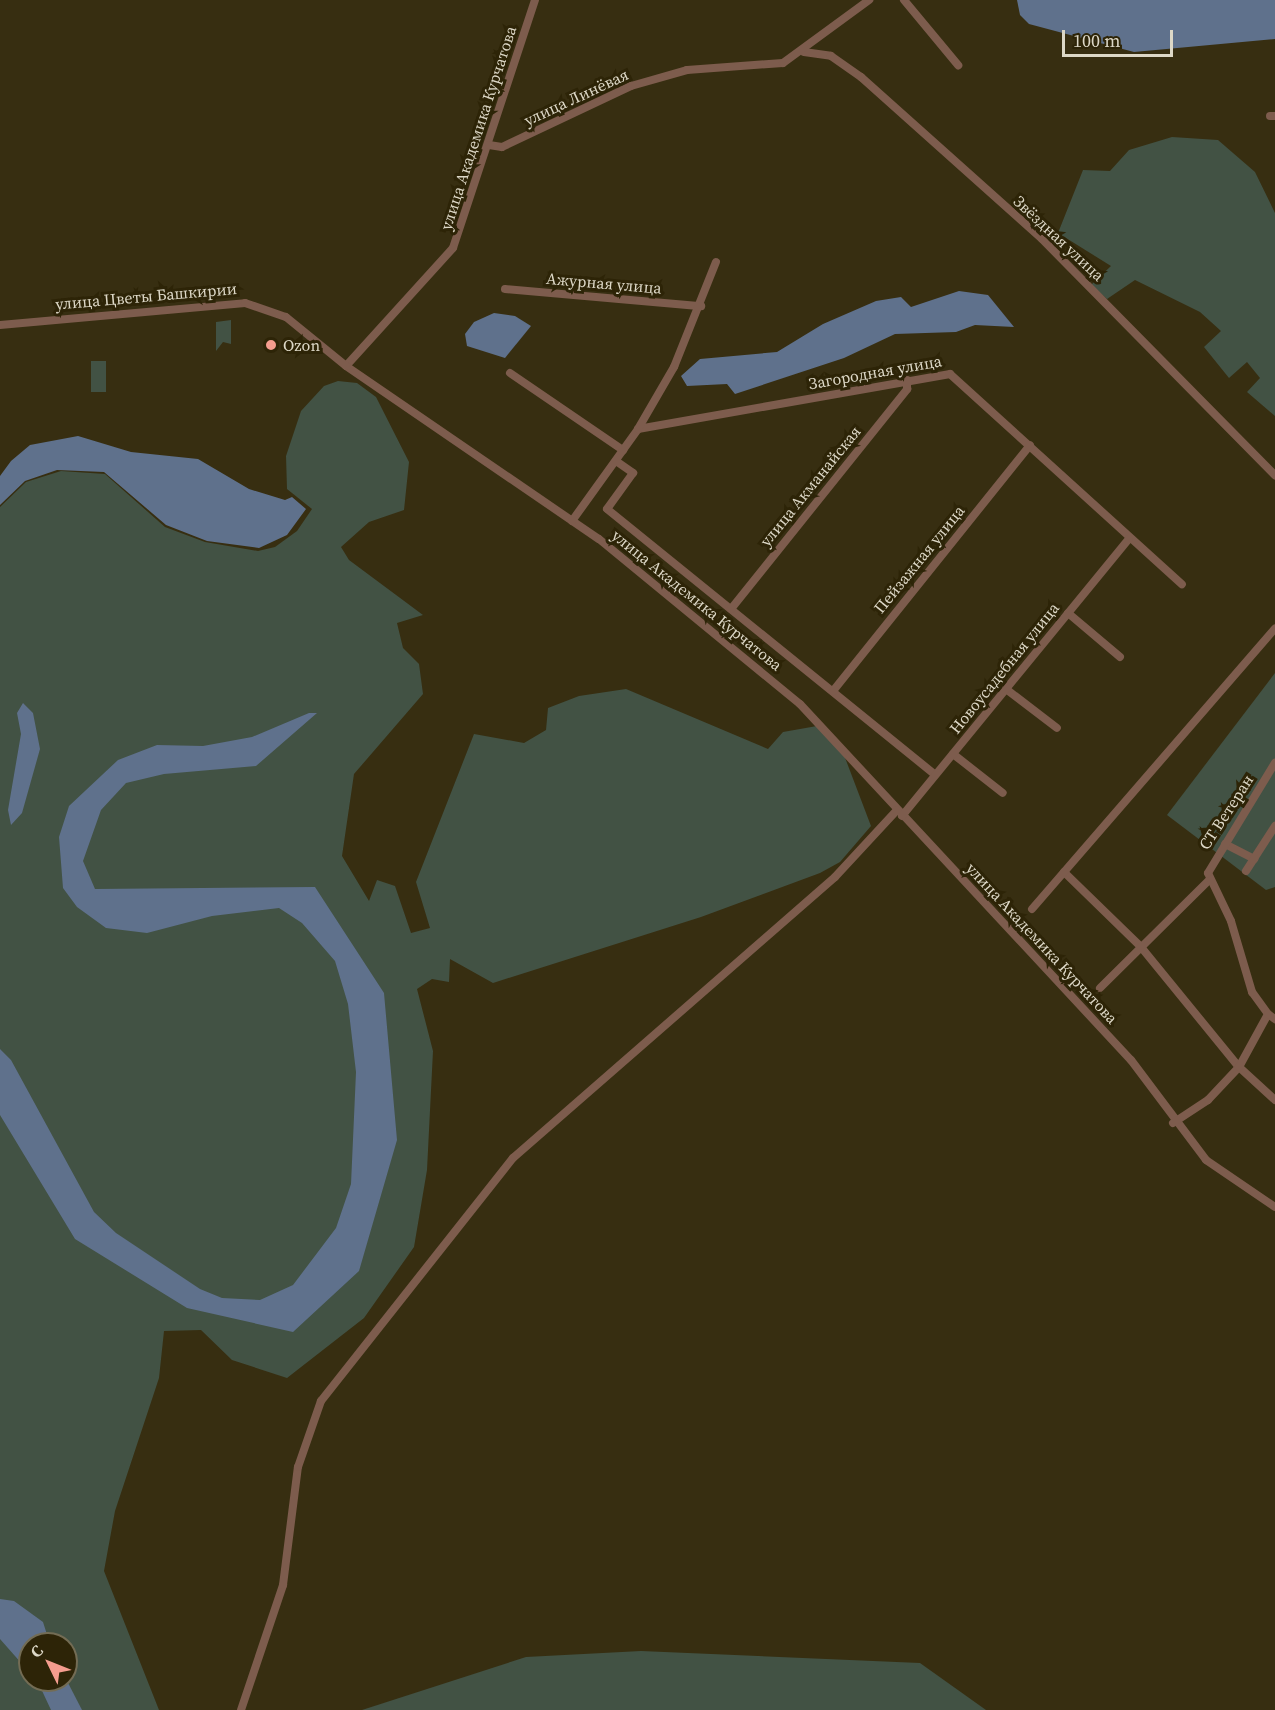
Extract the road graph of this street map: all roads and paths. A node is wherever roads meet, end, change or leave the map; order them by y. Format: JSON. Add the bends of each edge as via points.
{"nodes":[{"id":1,"x":535,"y":0,"type":"edge"},
{"id":2,"x":869,"y":0,"type":"edge"},
{"id":3,"x":904,"y":0,"type":"edge"},
{"id":4,"x":804,"y":52,"type":"junction"},
{"id":5,"x":958,"y":66,"type":"dead end"},
{"id":6,"x":489,"y":145,"type":"junction"},
{"id":7,"x":716,"y":262,"type":"dead end"},
{"id":8,"x":505,"y":289,"type":"dead end"},
{"id":9,"x":701,"y":306,"type":"junction"},
{"id":10,"x":0,"y":325,"type":"edge"},
{"id":11,"x":346,"y":366,"type":"junction"},
{"id":12,"x":510,"y":373,"type":"dead end"},
{"id":13,"x":907,"y":380,"type":"junction"},
{"id":14,"x":639,"y":429,"type":"junction"},
{"id":15,"x":1030,"y":445,"type":"junction"},
{"id":16,"x":623,"y":450,"type":"junction"},
{"id":17,"x":616,"y":461,"type":"junction"},
{"id":18,"x":1275,"y":475,"type":"edge"},
{"id":19,"x":572,"y":521,"type":"junction"},
{"id":20,"x":1129,"y":539,"type":"junction"},
{"id":21,"x":1182,"y":584,"type":"dead end"},
{"id":22,"x":731,"y":609,"type":"junction"},
{"id":23,"x":1068,"y":613,"type":"junction"},
{"id":24,"x":1275,"y":628,"type":"edge"},
{"id":25,"x":1120,"y":657,"type":"dead end"},
{"id":26,"x":1006,"y":688,"type":"junction"},
{"id":27,"x":833,"y":692,"type":"junction"},
{"id":28,"x":1057,"y":728,"type":"dead end"},
{"id":29,"x":953,"y":754,"type":"junction"},
{"id":30,"x":1275,"y":763,"type":"edge"},
{"id":31,"x":935,"y":775,"type":"junction"},
{"id":32,"x":1003,"y":794,"type":"dead end"},
{"id":33,"x":900,"y":813,"type":"junction"},
{"id":34,"x":1275,"y":826,"type":"edge"},
{"id":35,"x":1225,"y":844,"type":"junction"},
{"id":36,"x":1254,"y":859,"type":"junction"},
{"id":37,"x":1246,"y":871,"type":"dead end"},
{"id":38,"x":1064,"y":872,"type":"junction"},
{"id":39,"x":1210,"y":879,"type":"junction"},
{"id":40,"x":1032,"y":909,"type":"dead end"},
{"id":41,"x":1141,"y":947,"type":"junction"},
{"id":42,"x":1100,"y":988,"type":"dead end"},
{"id":43,"x":1271,"y":1016,"type":"edge"},
{"id":44,"x":1239,"y":1067,"type":"junction"},
{"id":45,"x":1275,"y":1100,"type":"edge"},
{"id":46,"x":1173,"y":1123,"type":"junction"},
{"id":47,"x":1275,"y":1207,"type":"edge"},
{"id":48,"x":241,"y":1710,"type":"edge"}],
"edges":[{"from":1,"to":6,"type":"street","name":"улица Академика Курчатова"},
{"from":2,"to":4,"type":"street","name":"улица Линёвая","via":[[833,22]]},
{"from":3,"to":5,"type":"street"},
{"from":4,"to":6,"type":"street","name":"улица Линёвая","via":[[761,67],[710,66],[631,86],[539,132],[502,147]]},
{"from":4,"to":18,"type":"street","name":"Звёздная улица","via":[[831,56],[861,77],[1042,239]]},
{"from":6,"to":11,"type":"street","name":"улица Академика Курчатова","via":[[453,248]]},
{"from":7,"to":9,"type":"street"},
{"from":8,"to":9,"type":"street","name":"Ажурная улица"},
{"from":9,"to":14,"type":"street"},
{"from":10,"to":11,"type":"street","name":"улица Цветы Башкирии","via":[[245,303],[286,316]]},
{"from":11,"to":19,"type":"street","name":"улица Академика Курчатова"},
{"from":12,"to":16,"type":"street"},
{"from":13,"to":14,"type":"street","name":"Загородная улица"},
{"from":13,"to":15,"type":"street","name":"Загородная улица","via":[[942,373],[959,377]]},
{"from":13,"to":22,"type":"street","name":"улица Акманайская","via":[[907,389]]},
{"from":14,"to":16,"type":"street"},
{"from":15,"to":20,"type":"street","name":"Загородная улица"},
{"from":15,"to":27,"type":"street","name":"Пейзажная улица"},
{"from":16,"to":17,"type":"street"},
{"from":17,"to":19,"type":"street"},
{"from":17,"to":22,"type":"street","via":[[633,473],[607,509]]},
{"from":19,"to":33,"type":"street","name":"улица Академика Курчатова","via":[[800,704]]},
{"from":20,"to":21,"type":"street","name":"Загородная улица"},
{"from":20,"to":23,"type":"street","name":"Новоусадебная улица"},
{"from":22,"to":27,"type":"street"},
{"from":23,"to":25,"type":"street"},
{"from":23,"to":26,"type":"street","name":"Новоусадебная улица"},
{"from":24,"to":38,"type":"street"},
{"from":26,"to":28,"type":"street"},
{"from":26,"to":29,"type":"street","name":"Новоусадебная улица"},
{"from":27,"to":31,"type":"street"},
{"from":29,"to":31,"type":"street","name":"Новоусадебная улица"},
{"from":29,"to":32,"type":"street"},
{"from":30,"to":35,"type":"street","name":"СТ Ветеран"},
{"from":31,"to":33,"type":"street","name":"Новоусадебная улица"},
{"from":33,"to":46,"type":"street","name":"улица Академика Курчатова","via":[[1131,1060]]},
{"from":33,"to":48,"type":"street","name":"Новоусадебная улица","via":[[835,877],[513,1158],[321,1401],[298,1467],[283,1586]]},
{"from":34,"to":36,"type":"street"},
{"from":35,"to":36,"type":"street"},
{"from":35,"to":39,"type":"street","name":"СТ Ветеран","via":[[1210,866]]},
{"from":36,"to":37,"type":"street"},
{"from":38,"to":40,"type":"street"},
{"from":38,"to":41,"type":"street"},
{"from":39,"to":41,"type":"street"},
{"from":39,"to":43,"type":"street","via":[[1231,921],[1252,992]]},
{"from":41,"to":42,"type":"street"},
{"from":41,"to":44,"type":"street"},
{"from":43,"to":44,"type":"street"},
{"from":44,"to":45,"type":"street"},
{"from":44,"to":46,"type":"street","via":[[1208,1100]]},
{"from":46,"to":47,"type":"street","name":"улица Академика Курчатова","via":[[1206,1160]]}]}
